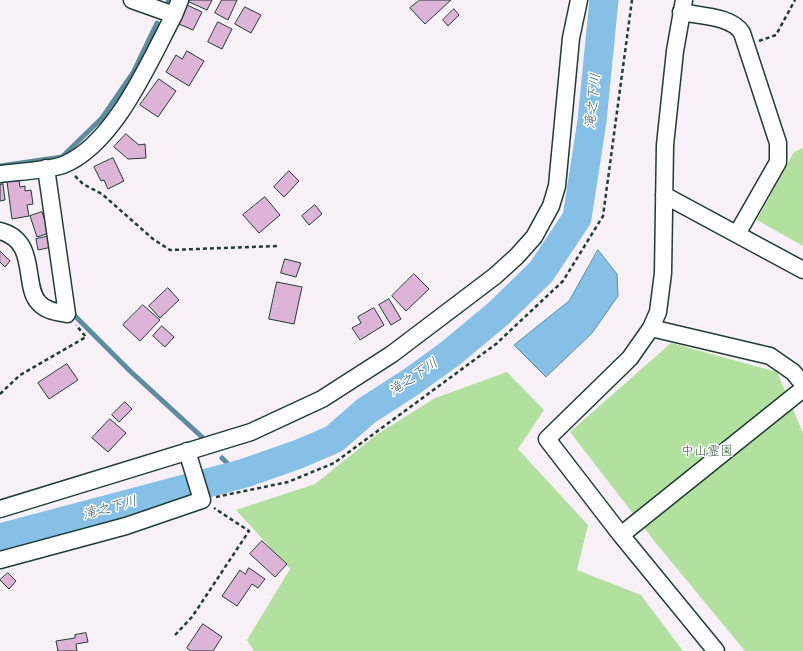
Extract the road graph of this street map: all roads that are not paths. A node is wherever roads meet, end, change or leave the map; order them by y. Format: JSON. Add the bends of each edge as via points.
{"nodes":[{"id":1,"x":132,"y":0,"type":"edge"},
{"id":2,"x":180,"y":0,"type":"edge"},
{"id":3,"x":579,"y":0,"type":"edge"},
{"id":4,"x":683,"y":6,"type":"edge"},
{"id":5,"x":174,"y":15,"type":"junction"},
{"id":6,"x":46,"y":168,"type":"junction"},
{"id":7,"x":0,"y":174,"type":"edge"},
{"id":8,"x":664,"y":195,"type":"junction"},
{"id":9,"x":0,"y":231,"type":"edge"},
{"id":10,"x":737,"y":234,"type":"junction"},
{"id":11,"x":803,"y":270,"type":"edge"},
{"id":12,"x":651,"y":328,"type":"junction"},
{"id":13,"x":803,"y":384,"type":"edge"},
{"id":14,"x":803,"y":389,"type":"edge"},
{"id":15,"x":188,"y":455,"type":"junction"},
{"id":16,"x":0,"y":509,"type":"edge"},
{"id":17,"x":621,"y":535,"type":"junction"},
{"id":18,"x":0,"y":560,"type":"edge"},
{"id":19,"x":716,"y":651,"type":"edge"}],
"edges":[{"from":1,"to":5,"type":"street"},
{"from":2,"to":5,"type":"street"},
{"from":3,"to":15,"type":"street","via":[[571,38],[557,186],[551,206],[534,237],[506,266],[468,297],[392,354],[322,399],[251,432]]},
{"from":4,"to":8,"type":"street","via":[[675,51],[665,145]]},
{"from":4,"to":10,"type":"street","via":[[738,26],[778,143],[778,162]]},
{"from":5,"to":6,"type":"street","via":[[126,102],[108,129],[88,149],[63,165]]},
{"from":6,"to":7,"type":"street"},
{"from":6,"to":9,"type":"street","via":[[67,314],[48,310],[38,303],[27,258],[19,244],[8,233]]},
{"from":8,"to":10,"type":"street"},
{"from":8,"to":12,"type":"street","via":[[663,273],[658,312]]},
{"from":10,"to":11,"type":"street"},
{"from":12,"to":13,"type":"street","via":[[770,356],[793,372]]},
{"from":12,"to":17,"type":"street","via":[[630,358],[547,438]]},
{"from":14,"to":17,"type":"street"},
{"from":15,"to":16,"type":"street"},
{"from":15,"to":18,"type":"street","via":[[201,498],[126,526]]},
{"from":17,"to":19,"type":"street"}]}
